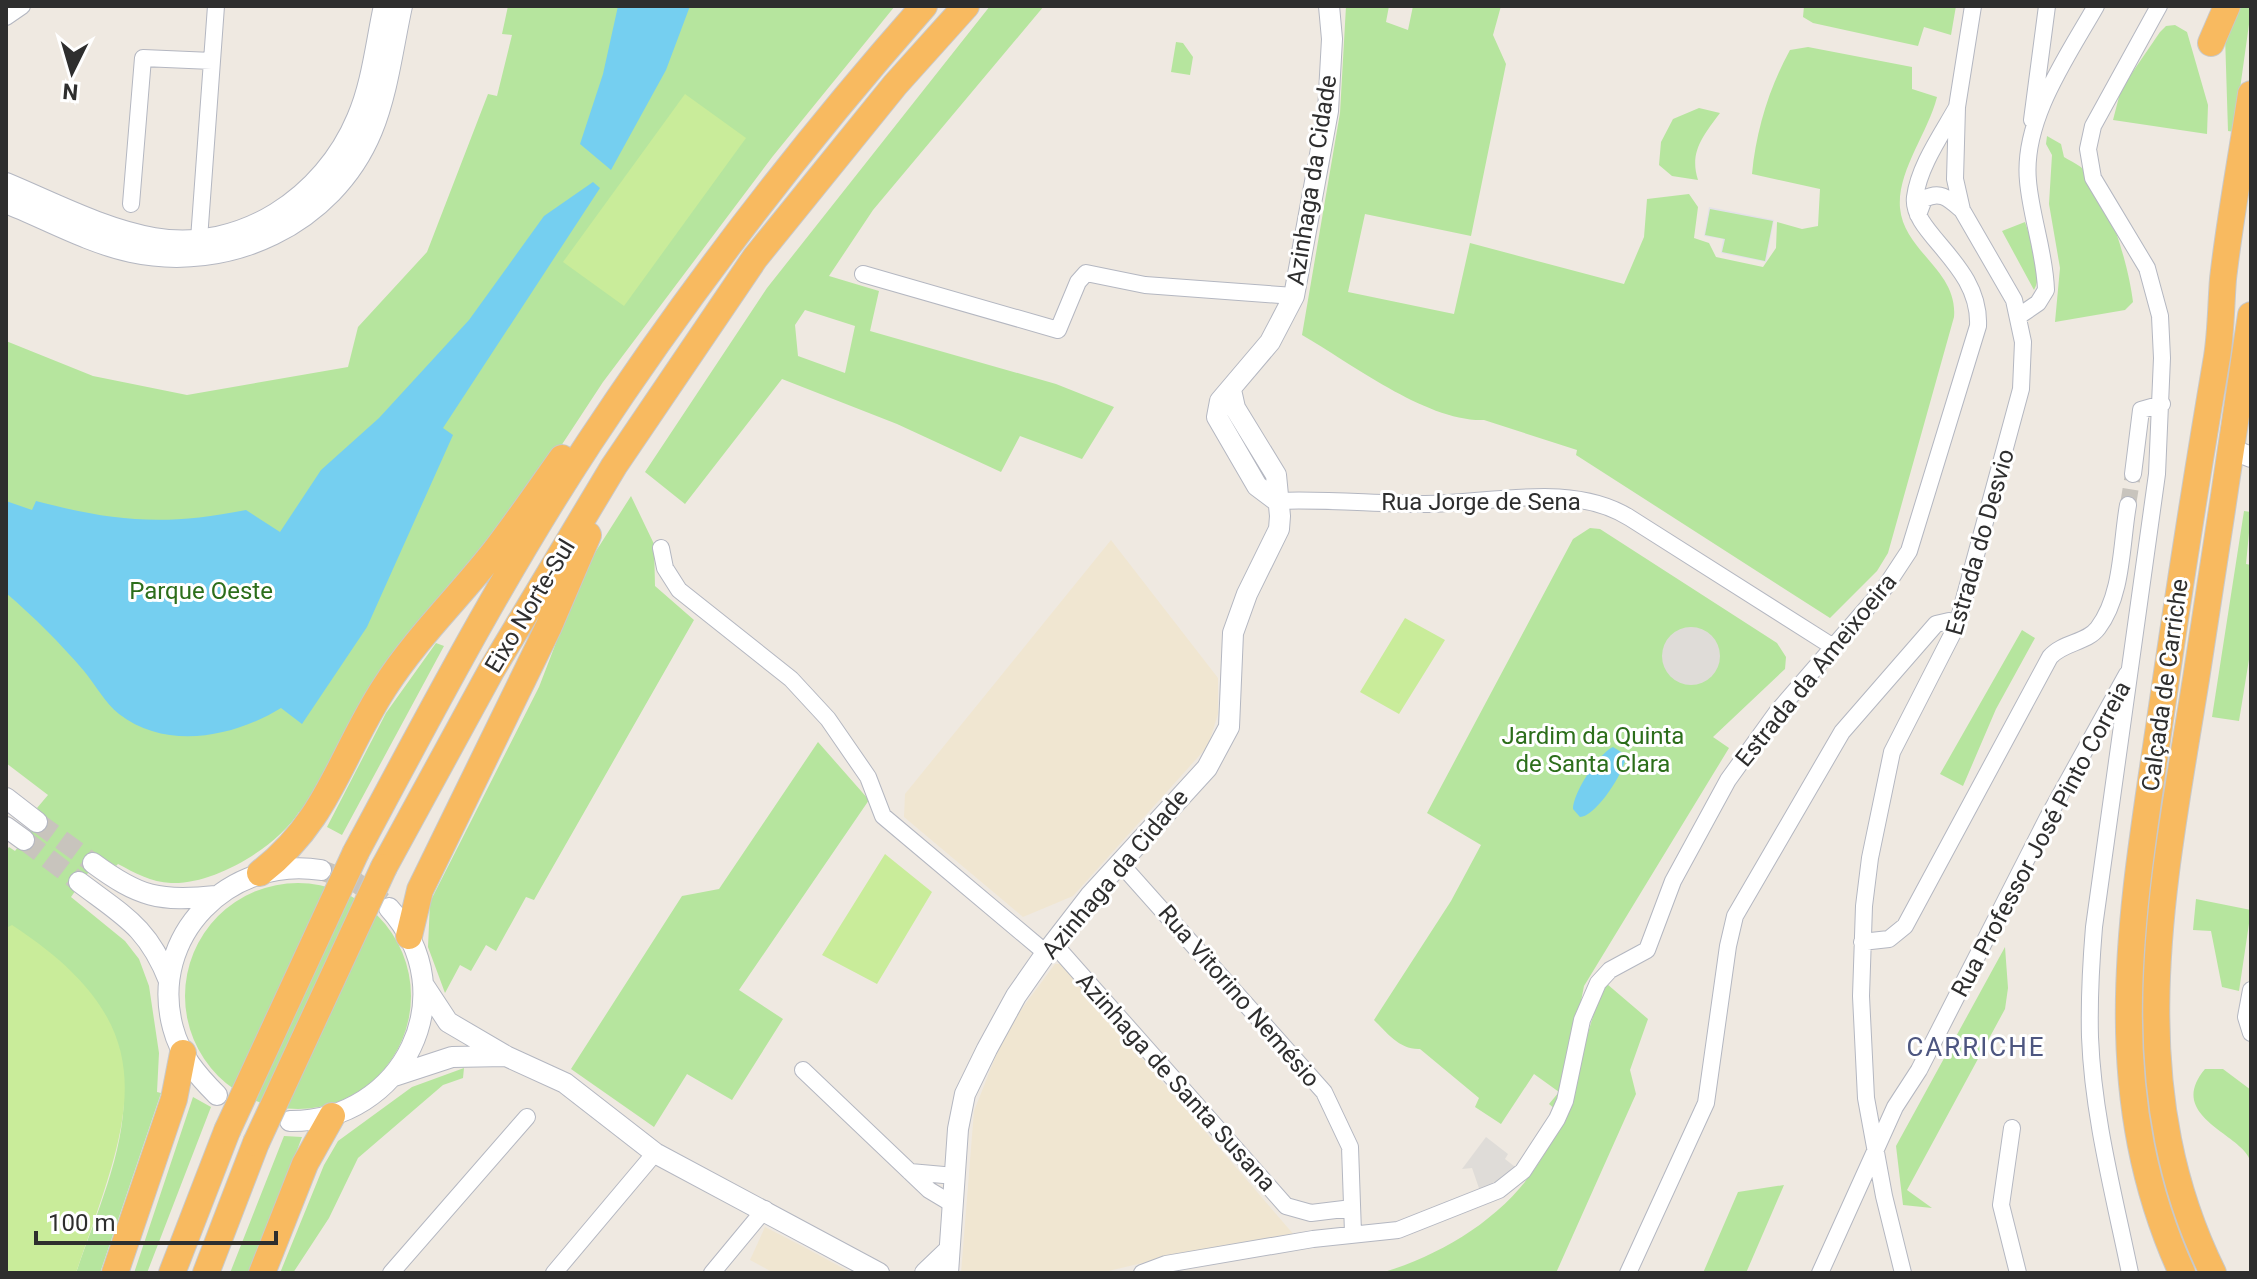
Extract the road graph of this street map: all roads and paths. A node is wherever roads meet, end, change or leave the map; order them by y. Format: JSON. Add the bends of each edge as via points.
{"nodes":[{"id":1,"x":22,"y":6,"type":"edge"},
{"id":2,"x":216,"y":6,"type":"edge"},
{"id":3,"x":384,"y":6,"type":"edge"},
{"id":4,"x":402,"y":6,"type":"edge"},
{"id":5,"x":924,"y":6,"type":"edge"},
{"id":6,"x":966,"y":6,"type":"edge"},
{"id":7,"x":1329,"y":6,"type":"edge"},
{"id":8,"x":1973,"y":6,"type":"edge"},
{"id":9,"x":2047,"y":6,"type":"edge"},
{"id":10,"x":2096,"y":6,"type":"edge"},
{"id":11,"x":2159,"y":6,"type":"edge"},
{"id":12,"x":2227,"y":6,"type":"edge"},
{"id":13,"x":6,"y":17,"type":"edge"},
{"id":14,"x":2211,"y":43,"type":"dead end"},
{"id":15,"x":212,"y":61,"type":"junction"},
{"id":16,"x":2251,"y":94,"type":"edge"},
{"id":17,"x":1957,"y":107,"type":"junction"},
{"id":18,"x":2031,"y":137,"type":"junction"},
{"id":19,"x":6,"y":183,"type":"edge"},
{"id":20,"x":6,"y":203,"type":"edge"},
{"id":21,"x":131,"y":204,"type":"dead end"},
{"id":22,"x":1962,"y":210,"type":"junction"},
{"id":23,"x":1918,"y":217,"type":"junction"},
{"id":24,"x":199,"y":239,"type":"junction"},
{"id":25,"x":863,"y":274,"type":"dead end"},
{"id":26,"x":1294,"y":296,"type":"junction"},
{"id":27,"x":2251,"y":315,"type":"edge"},
{"id":28,"x":2019,"y":316,"type":"junction"},
{"id":29,"x":2217,"y":353,"type":"junction"},
{"id":30,"x":2162,"y":404,"type":"junction"},
{"id":31,"x":589,"y":443,"type":"junction"},
{"id":32,"x":626,"y":448,"type":"junction"},
{"id":33,"x":2241,"y":453,"type":"edge"},
{"id":34,"x":2133,"y":474,"type":"tunnel mouth"},
{"id":35,"x":1277,"y":501,"type":"junction"},
{"id":36,"x":2128,"y":505,"type":"tunnel mouth"},
{"id":37,"x":661,"y":548,"type":"dead end"},
{"id":38,"x":1957,"y":625,"type":"junction"},
{"id":39,"x":1835,"y":648,"type":"junction"},
{"id":40,"x":2133,"y":662,"type":"junction"},
{"id":41,"x":6,"y":798,"type":"edge"},
{"id":42,"x":37,"y":822,"type":"tunnel mouth"},
{"id":43,"x":6,"y":827,"type":"edge"},
{"id":44,"x":24,"y":840,"type":"tunnel mouth"},
{"id":45,"x":93,"y":863,"type":"tunnel mouth"},
{"id":46,"x":1120,"y":863,"type":"junction"},
{"id":47,"x":321,"y":870,"type":"tunnel mouth"},
{"id":48,"x":260,"y":873,"type":"junction"},
{"id":49,"x":79,"y":882,"type":"tunnel mouth"},
{"id":50,"x":216,"y":896,"type":"junction"},
{"id":51,"x":389,"y":908,"type":"tunnel mouth"},
{"id":52,"x":409,"y":936,"type":"junction"},
{"id":53,"x":1862,"y":942,"type":"junction"},
{"id":54,"x":1050,"y":948,"type":"junction"},
{"id":55,"x":169,"y":981,"type":"junction"},
{"id":56,"x":423,"y":984,"type":"junction"},
{"id":57,"x":2251,"y":990,"type":"edge"},
{"id":58,"x":2251,"y":1033,"type":"edge"},
{"id":59,"x":183,"y":1053,"type":"junction"},
{"id":60,"x":506,"y":1056,"type":"junction"},
{"id":61,"x":803,"y":1070,"type":"dead end"},
{"id":62,"x":394,"y":1076,"type":"junction"},
{"id":63,"x":217,"y":1095,"type":"dead end"},
{"id":64,"x":332,"y":1116,"type":"junction"},
{"id":65,"x":527,"y":1117,"type":"dead end"},
{"id":66,"x":290,"y":1121,"type":"dead end"},
{"id":67,"x":2012,"y":1128,"type":"dead end"},
{"id":68,"x":1875,"y":1151,"type":"junction"},
{"id":69,"x":655,"y":1153,"type":"junction"},
{"id":70,"x":910,"y":1172,"type":"junction"},
{"id":71,"x":955,"y":1176,"type":"junction"},
{"id":72,"x":954,"y":1205,"type":"junction"},
{"id":73,"x":1352,"y":1208,"type":"junction"},
{"id":74,"x":765,"y":1209,"type":"junction"},
{"id":75,"x":1353,"y":1233,"type":"junction"},
{"id":76,"x":949,"y":1250,"type":"junction"},
{"id":77,"x":115,"y":1273,"type":"edge"},
{"id":78,"x":172,"y":1273,"type":"edge"},
{"id":79,"x":206,"y":1273,"type":"edge"},
{"id":80,"x":262,"y":1273,"type":"edge"},
{"id":81,"x":391,"y":1273,"type":"edge"},
{"id":82,"x":554,"y":1273,"type":"edge"},
{"id":83,"x":712,"y":1273,"type":"edge"},
{"id":84,"x":879,"y":1273,"type":"edge"},
{"id":85,"x":926,"y":1273,"type":"edge"},
{"id":86,"x":939,"y":1273,"type":"edge"},
{"id":87,"x":948,"y":1273,"type":"edge"},
{"id":88,"x":1142,"y":1273,"type":"edge"},
{"id":89,"x":1628,"y":1273,"type":"edge"},
{"id":90,"x":1820,"y":1273,"type":"edge"},
{"id":91,"x":1903,"y":1273,"type":"edge"},
{"id":92,"x":2018,"y":1273,"type":"edge"},
{"id":93,"x":2130,"y":1273,"type":"edge"},
{"id":94,"x":2182,"y":1273,"type":"edge"},
{"id":95,"x":2213,"y":1273,"type":"edge"}],
"edges":[{"from":1,"to":13,"type":"street"},
{"from":2,"to":15,"type":"street"},
{"from":3,"to":24,"type":"street","via":[[359,114],[331,165],[282,210],[252,226]]},
{"from":4,"to":20,"type":"street","via":[[381,102],[358,158],[321,203],[265,240],[199,257],[153,256],[128,252]]},
{"from":5,"to":31,"type":"highway","name":"Eixo Norte-Sul","via":[[739,232]]},
{"from":6,"to":32,"type":"highway","name":"Eixo Norte-Sul","via":[[755,258]]},
{"from":7,"to":26,"type":"street","name":"Azinhaga da Cidade","via":[[1328,111]]},
{"from":8,"to":17,"type":"street"},
{"from":9,"to":18,"type":"street"},
{"from":10,"to":18,"type":"street"},
{"from":11,"to":30,"type":"street","name":"Calçada de Carriche","via":[[2093,126],[2088,149],[2093,178],[2147,268],[2160,316]]},
{"from":12,"to":14,"type":"highway"},
{"from":15,"to":21,"type":"street","via":[[143,58]]},
{"from":15,"to":24,"type":"street"},
{"from":16,"to":29,"type":"highway","name":"Calçada de Carriche"},
{"from":17,"to":22,"type":"street","name":"Estrada do Desvio","via":[[1955,179]]},
{"from":17,"to":23,"type":"street","via":[[1918,183]]},
{"from":18,"to":28,"type":"street","via":[[2028,181],[2046,290]]},
{"from":19,"to":24,"type":"street","via":[[123,231]]},
{"from":22,"to":23,"type":"street","via":[[1946,197],[1932,195],[1924,199]]},
{"from":22,"to":28,"type":"street","name":"Estrada do Desvio","via":[[2002,275]]},
{"from":23,"to":39,"type":"street","name":"Estrada da Ameixoeira","via":[[1969,280],[1978,326],[1914,539],[1894,575]]},
{"from":25,"to":26,"type":"street","via":[[1058,330],[1086,273],[1145,285]]},
{"from":26,"to":35,"type":"street","name":"Azinhaga da Cidade","via":[[1270,342],[1229,399],[1276,475]]},
{"from":27,"to":33,"type":"highway","name":"Calçada de Carriche"},
{"from":28,"to":38,"type":"street","name":"Estrada do Desvio","via":[[2023,342],[2016,417]]},
{"from":29,"to":33,"type":"highway","via":[[2213,435]]},
{"from":29,"to":94,"type":"highway","name":"Calçada de Carriche","via":[[2155,751],[2127,979],[2128,1056],[2142,1149]]},
{"from":30,"to":34,"type":"street","via":[[2141,410]]},
{"from":30,"to":40,"type":"street","name":"Calçada de Carriche"},
{"from":31,"to":48,"type":"highway","via":[[565,453],[494,553],[421,636],[383,690],[310,825]]},
{"from":31,"to":78,"type":"highway","name":"Eixo Norte-Sul","bridge":true,"via":[[463,654],[356,852],[227,1131]]},
{"from":32,"to":52,"type":"highway","via":[[549,626],[420,890]]},
{"from":32,"to":79,"type":"highway","name":"Eixo Norte-Sul","bridge":true,"via":[[491,671],[384,867],[256,1143]]},
{"from":33,"to":95,"type":"highway","name":"Calçada de Carriche","via":[[2167,867],[2154,991],[2156,1057],[2173,1156]]},
{"from":35,"to":39,"type":"street","name":"Rua Jorge de Sena","via":[[1598,502]]},
{"from":35,"to":46,"type":"street","name":"Azinhaga da Cidade","via":[[1279,529],[1233,633],[1233,704],[1221,746]]},
{"from":36,"to":53,"type":"street","via":[[2113,600],[2098,628],[2050,657],[1905,926],[1889,939]]},
{"from":37,"to":54,"type":"street","name":"Azinhaga de Santa Susana","via":[[665,568],[679,590],[791,679],[828,719],[868,777],[883,816]]},
{"from":38,"to":53,"type":"street","name":"Estrada do Desvio","via":[[1892,752],[1870,858]]},
{"from":38,"to":89,"type":"street","via":[[1936,624],[1842,732],[1735,916],[1706,1103]]},
{"from":39,"to":75,"type":"street","name":"Estrada da Ameixoeira","via":[[1777,712],[1728,780],[1673,881],[1647,950],[1602,978],[1582,1020],[1557,1119],[1514,1180],[1481,1200],[1398,1230]]},
{"from":40,"to":68,"type":"street","name":"Rua Professor José Pinto Correia"},
{"from":40,"to":93,"type":"street","name":"Calçada de Carriche","via":[[2090,980],[2096,1098]]},
{"from":41,"to":42,"type":"street"},
{"from":43,"to":44,"type":"street"},
{"from":45,"to":50,"type":"street","via":[[126,888],[172,900]]},
{"from":46,"to":54,"type":"street","name":"Azinhaga da Cidade"},
{"from":46,"to":73,"type":"street","name":"Rua Vitorino Nemésio","via":[[1324,1092],[1350,1147]]},
{"from":47,"to":48,"type":"street"},
{"from":48,"to":50,"type":"street"},
{"from":49,"to":55,"type":"street","via":[[139,927],[156,948]]},
{"from":50,"to":55,"type":"street","via":[[184,933]]},
{"from":51,"to":52,"type":"street"},
{"from":52,"to":56,"type":"street"},
{"from":53,"to":68,"type":"street","name":"Estrada do Desvio","via":[[1862,1041]]},
{"from":54,"to":71,"type":"street","name":"Azinhaga da Cidade","via":[[1016,996],[965,1094]]},
{"from":54,"to":73,"type":"street","name":"Azinhaga de Santa Susana","via":[[1286,1206],[1311,1213]]},
{"from":55,"to":59,"type":"street","via":[[169,1006]]},
{"from":56,"to":60,"type":"street","via":[[448,1022]]},
{"from":56,"to":62,"type":"street","via":[[418,1033]]},
{"from":57,"to":58,"type":"street","via":[[2246,1017]]},
{"from":59,"to":63,"type":"street"},
{"from":59,"to":77,"type":"highway","via":[[174,1099]]},
{"from":60,"to":62,"type":"street","via":[[452,1057]]},
{"from":60,"to":69,"type":"street","via":[[567,1084]]},
{"from":61,"to":70,"type":"street"},
{"from":62,"to":64,"type":"street","via":[[355,1107]]},
{"from":64,"to":66,"type":"street"},
{"from":64,"to":80,"type":"highway","via":[[305,1164]]},
{"from":65,"to":81,"type":"street"},
{"from":67,"to":92,"type":"street","via":[[2001,1205]]},
{"from":68,"to":90,"type":"street","name":"Rua Professor José Pinto Correia"},
{"from":68,"to":91,"type":"street","name":"Estrada do Desvio"},
{"from":69,"to":74,"type":"street"},
{"from":69,"to":82,"type":"street"},
{"from":70,"to":71,"type":"street"},
{"from":70,"to":72,"type":"street"},
{"from":71,"to":72,"type":"street","name":"Azinhaga da Cidade"},
{"from":72,"to":76,"type":"street","name":"Azinhaga da Cidade"},
{"from":73,"to":75,"type":"street","name":"Rua Vitorino Nemésio"},
{"from":74,"to":83,"type":"street"},
{"from":74,"to":84,"type":"street"},
{"from":75,"to":88,"type":"street","name":"Estrada da Ameixoeira","via":[[1166,1264]]},
{"from":76,"to":85,"type":"street"},
{"from":76,"to":87,"type":"street","name":"Azinhaga da Cidade"},
{"from":85,"to":86,"type":"street"}]}
